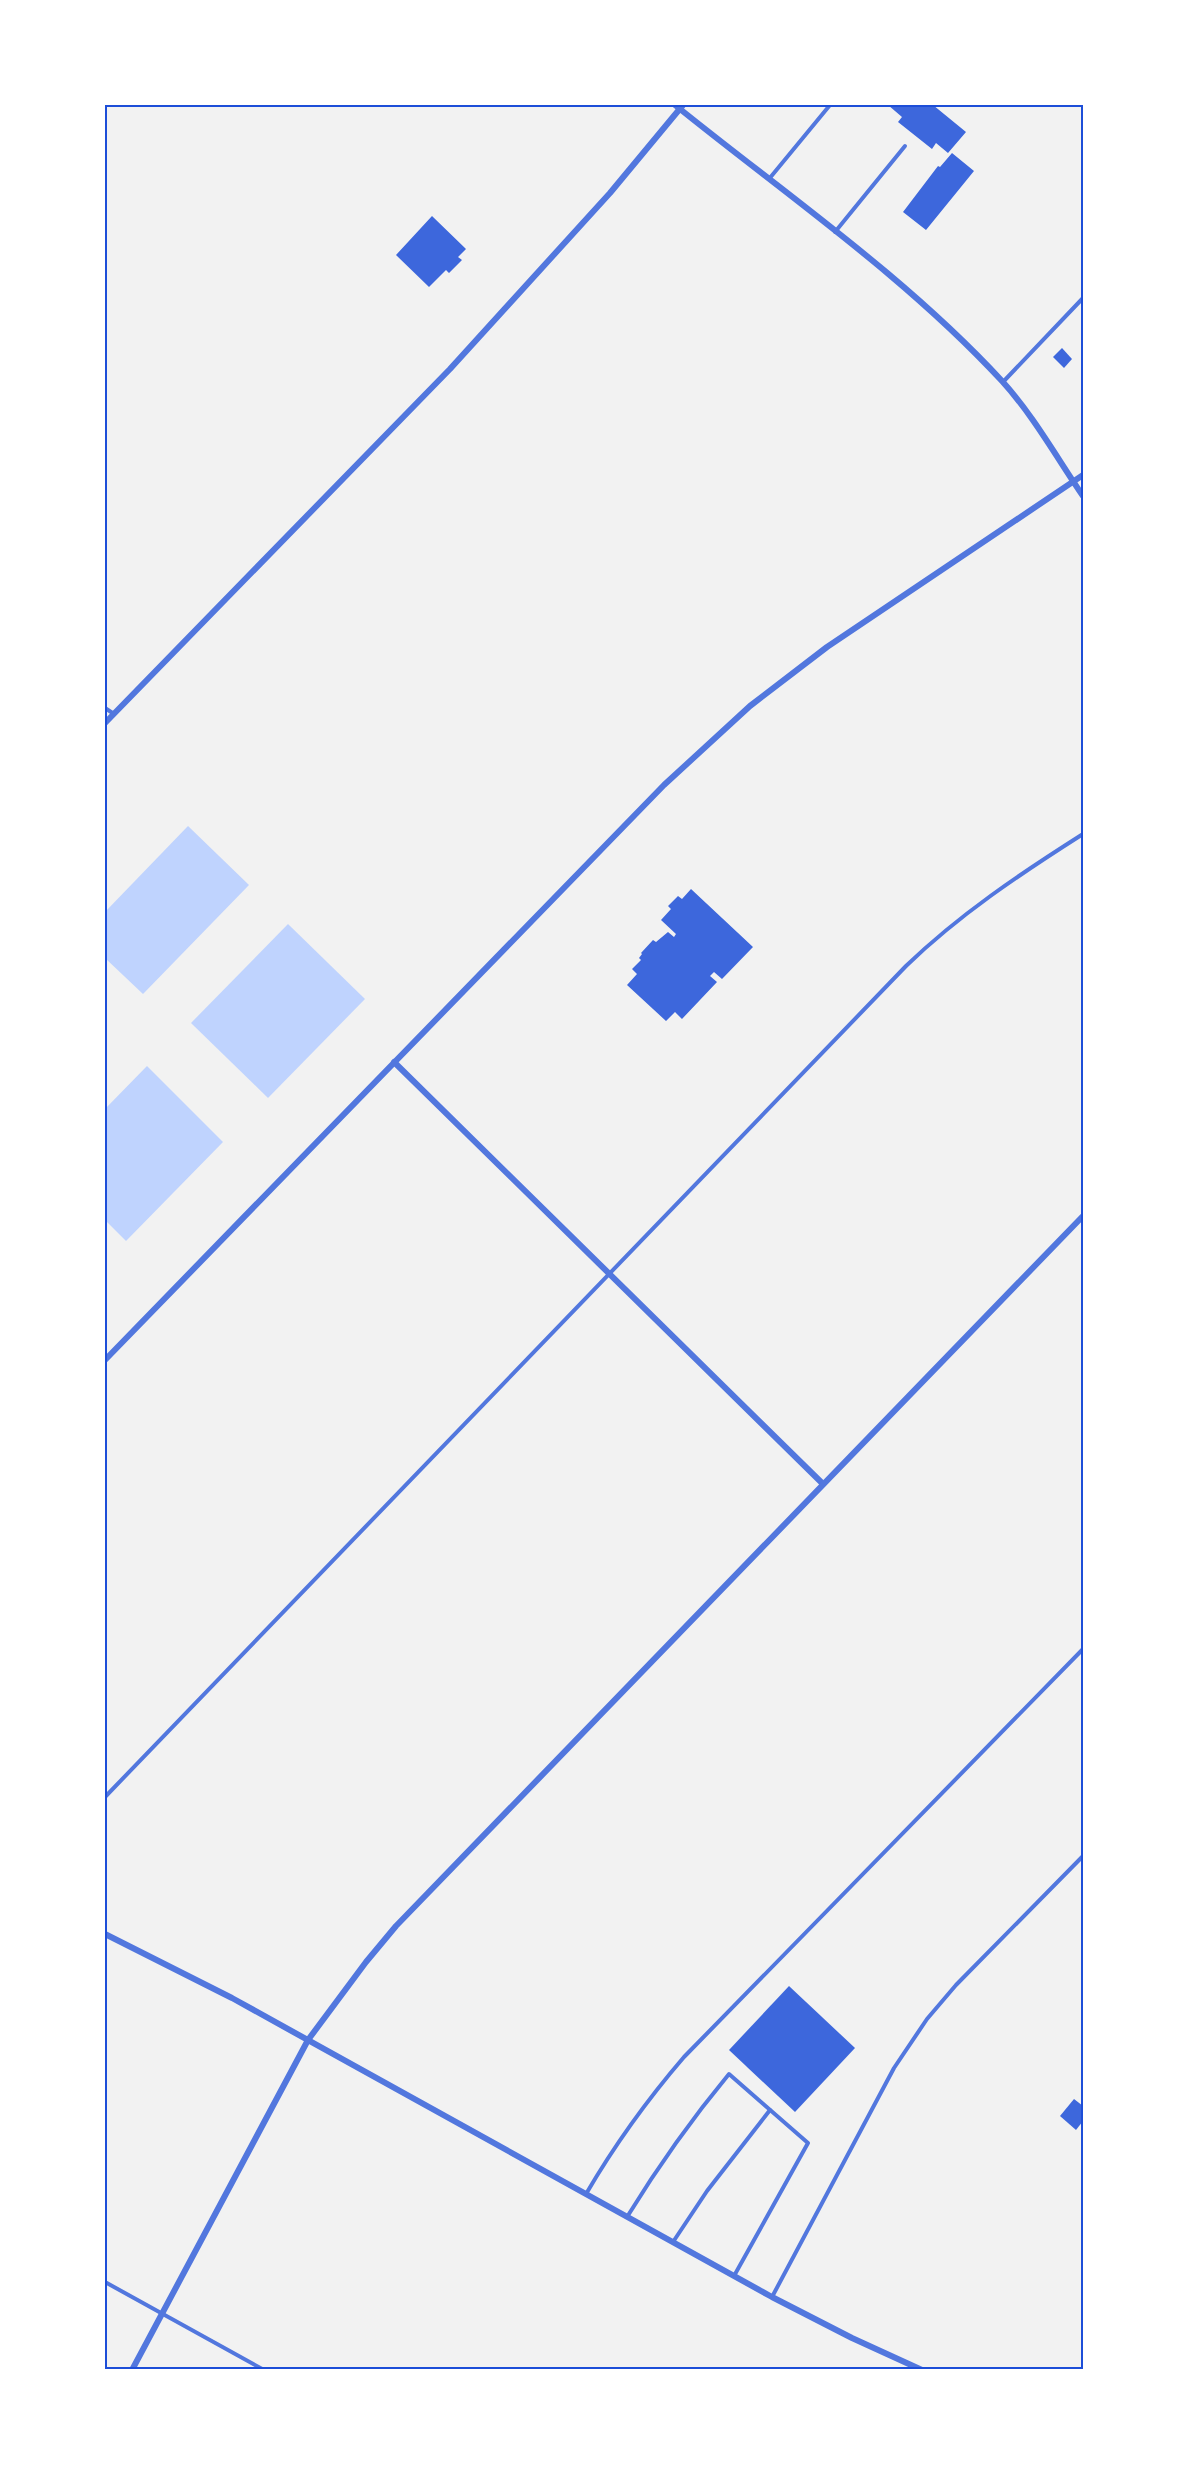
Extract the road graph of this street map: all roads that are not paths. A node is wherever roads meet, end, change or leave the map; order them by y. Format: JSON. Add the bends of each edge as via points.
{"nodes":[{"id":1,"x":830,"y":105,"type":"edge"},
{"id":2,"x":679,"y":106,"type":"edge"},
{"id":3,"x":905,"y":146,"type":"dead end"},
{"id":4,"x":768,"y":180,"type":"junction"},
{"id":5,"x":835,"y":232,"type":"junction"},
{"id":6,"x":1083,"y":298,"type":"edge"},
{"id":7,"x":1003,"y":382,"type":"junction"},
{"id":8,"x":1083,"y":475,"type":"edge"},
{"id":9,"x":1073,"y":482,"type":"junction"},
{"id":10,"x":1083,"y":496,"type":"edge"},
{"id":11,"x":105,"y":708,"type":"edge"},
{"id":12,"x":114,"y":714,"type":"junction"},
{"id":13,"x":105,"y":723,"type":"edge"},
{"id":14,"x":1083,"y":834,"type":"edge"},
{"id":15,"x":394,"y":1062,"type":"junction"},
{"id":16,"x":1083,"y":1216,"type":"edge"},
{"id":17,"x":609,"y":1275,"type":"junction"},
{"id":18,"x":105,"y":1360,"type":"edge"},
{"id":19,"x":822,"y":1483,"type":"junction"},
{"id":20,"x":1083,"y":1649,"type":"edge"},
{"id":21,"x":105,"y":1797,"type":"edge"},
{"id":22,"x":1083,"y":1856,"type":"edge"},
{"id":23,"x":105,"y":1934,"type":"edge"},
{"id":24,"x":308,"y":2040,"type":"junction"},
{"id":25,"x":770,"y":2110,"type":"junction"},
{"id":26,"x":586,"y":2194,"type":"junction"},
{"id":27,"x":627,"y":2217,"type":"junction"},
{"id":28,"x":673,"y":2242,"type":"junction"},
{"id":29,"x":734,"y":2276,"type":"junction"},
{"id":30,"x":105,"y":2282,"type":"edge"},
{"id":31,"x":772,"y":2297,"type":"junction"},
{"id":32,"x":163,"y":2314,"type":"junction"},
{"id":33,"x":132,"y":2370,"type":"edge"},
{"id":34,"x":264,"y":2370,"type":"edge"},
{"id":35,"x":922,"y":2370,"type":"edge"}],
"edges":[{"from":1,"to":4,"type":"lane"},
{"from":2,"to":4,"type":"street"},
{"from":2,"to":12,"type":"street","via":[[603,202],[465,353]]},
{"from":3,"to":5,"type":"lane"},
{"from":4,"to":5,"type":"street"},
{"from":5,"to":7,"type":"street","via":[[915,298]]},
{"from":6,"to":7,"type":"lane"},
{"from":7,"to":9,"type":"street"},
{"from":8,"to":9,"type":"street"},
{"from":9,"to":10,"type":"street"},
{"from":9,"to":15,"type":"street","via":[[827,647],[750,706],[664,785]]},
{"from":11,"to":12,"type":"lane"},
{"from":12,"to":13,"type":"street"},
{"from":14,"to":17,"type":"lane","via":[[938,935]]},
{"from":15,"to":17,"type":"street"},
{"from":15,"to":18,"type":"street"},
{"from":16,"to":19,"type":"street"},
{"from":17,"to":19,"type":"street"},
{"from":17,"to":21,"type":"lane"},
{"from":19,"to":24,"type":"street","via":[[396,1926]]},
{"from":20,"to":26,"type":"lane","via":[[684,2057],[610,2154]]},
{"from":22,"to":31,"type":"lane","via":[[927,2019],[894,2068]]},
{"from":23,"to":24,"type":"street"},
{"from":24,"to":26,"type":"street"},
{"from":24,"to":32,"type":"street"},
{"from":25,"to":27,"type":"lane","via":[[729,2074],[663,2158]]},
{"from":25,"to":28,"type":"lane"},
{"from":25,"to":29,"type":"lane","via":[[808,2143]]},
{"from":26,"to":27,"type":"street"},
{"from":27,"to":28,"type":"street"},
{"from":28,"to":29,"type":"street"},
{"from":29,"to":31,"type":"street"},
{"from":30,"to":32,"type":"lane"},
{"from":31,"to":35,"type":"street"},
{"from":32,"to":33,"type":"street"},
{"from":32,"to":34,"type":"lane"}]}
